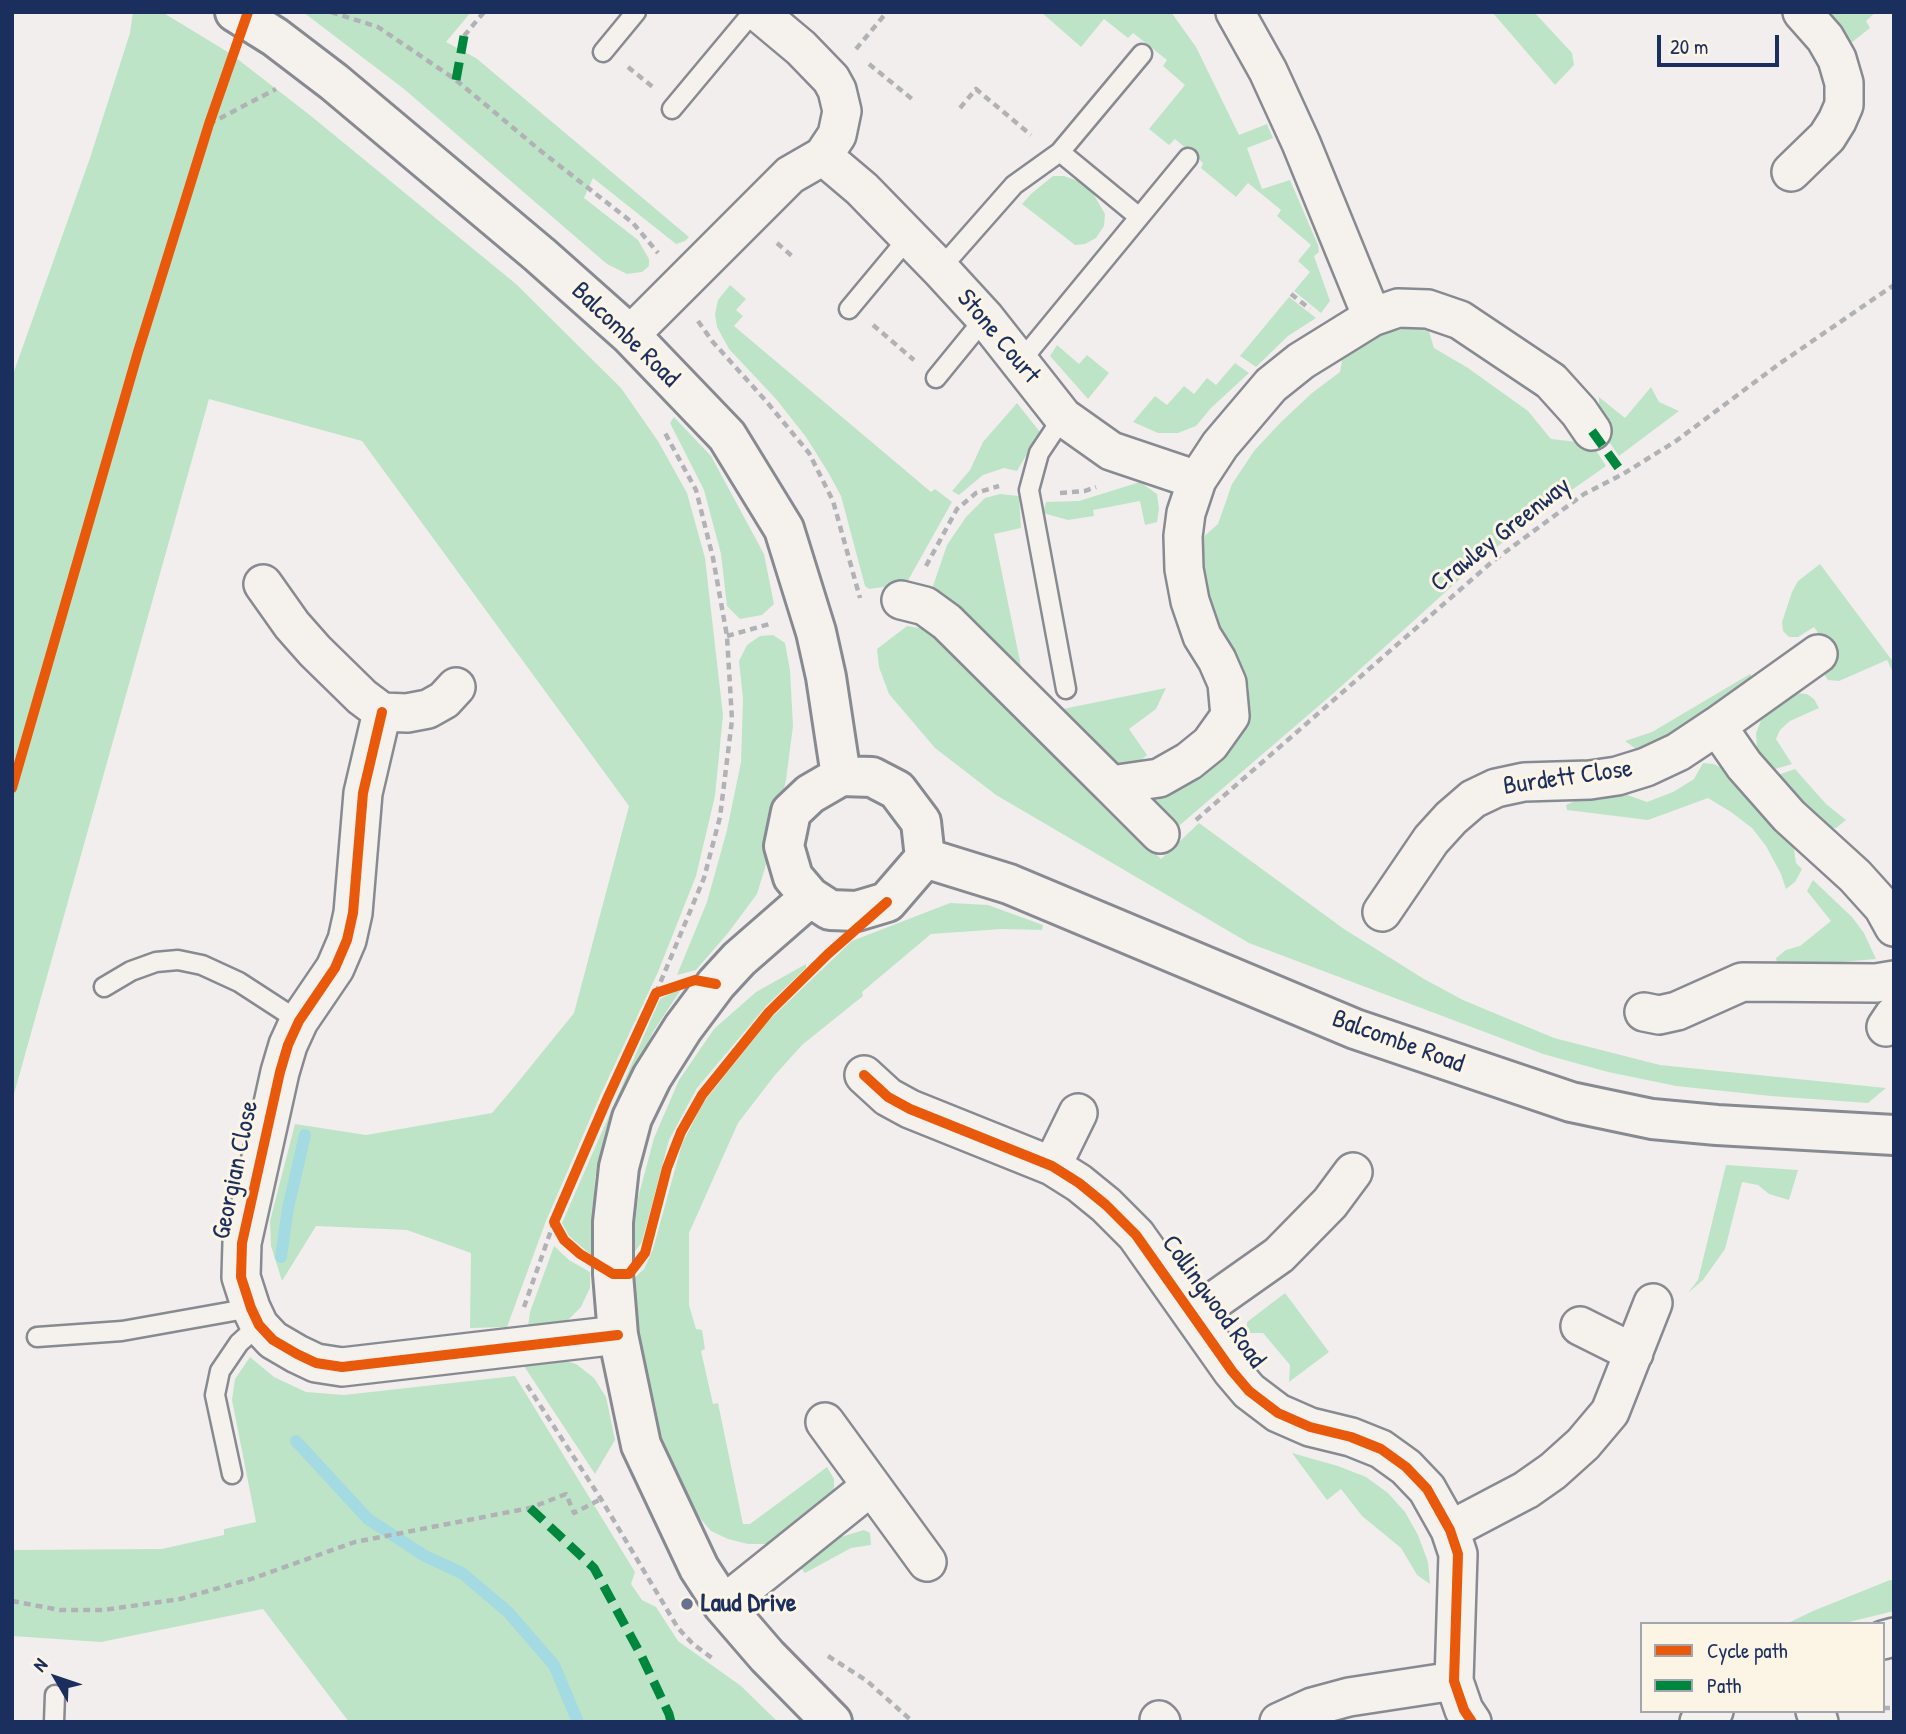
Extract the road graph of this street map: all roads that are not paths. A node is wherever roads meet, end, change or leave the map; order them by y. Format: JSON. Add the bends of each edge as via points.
{"nodes":[{"id":1,"x":235,"y":12,"type":"edge"},
{"id":2,"x":636,"y":12,"type":"edge"},
{"id":3,"x":752,"y":12,"type":"edge"},
{"id":4,"x":758,"y":12,"type":"edge"},
{"id":5,"x":1236,"y":12,"type":"edge"},
{"id":6,"x":1802,"y":12,"type":"edge"},
{"id":7,"x":605,"y":50,"type":"road end"},
{"id":8,"x":1142,"y":54,"type":"dead end"},
{"id":9,"x":674,"y":108,"type":"road end"},
{"id":10,"x":1058,"y":153,"type":"junction"},
{"id":11,"x":823,"y":156,"type":"junction"},
{"id":12,"x":1188,"y":158,"type":"dead end"},
{"id":13,"x":1791,"y":172,"type":"dead end"},
{"id":14,"x":1139,"y":217,"type":"junction"},
{"id":15,"x":909,"y":237,"type":"junction"},
{"id":16,"x":940,"y":269,"type":"junction"},
{"id":17,"x":849,"y":308,"type":"road end"},
{"id":18,"x":1372,"y":317,"type":"junction"},
{"id":19,"x":985,"y":318,"type":"junction"},
{"id":20,"x":630,"y":335,"type":"junction"},
{"id":21,"x":1020,"y":362,"type":"junction"},
{"id":22,"x":937,"y":376,"type":"road end"},
{"id":23,"x":1063,"y":417,"type":"junction"},
{"id":24,"x":1591,"y":431,"type":"dead end"},
{"id":25,"x":1197,"y":480,"type":"junction"},
{"id":26,"x":263,"y":584,"type":"dead end"},
{"id":27,"x":901,"y":600,"type":"road end"},
{"id":28,"x":1818,"y":654,"type":"dead end"},
{"id":29,"x":456,"y":687,"type":"dead end"},
{"id":30,"x":1066,"y":689,"type":"dead end"},
{"id":31,"x":382,"y":712,"type":"junction"},
{"id":32,"x":1717,"y":726,"type":"junction"},
{"id":33,"x":841,"y":776,"type":"junction"},
{"id":34,"x":1111,"y":785,"type":"junction"},
{"id":35,"x":1160,"y":834,"type":"road end"},
{"id":36,"x":925,"y":859,"type":"junction"},
{"id":37,"x":810,"y":897,"type":"junction"},
{"id":38,"x":1382,"y":912,"type":"dead end"},
{"id":39,"x":1888,"y":917,"type":"edge"},
{"id":40,"x":1894,"y":979,"type":"edge"},
{"id":41,"x":104,"y":987,"type":"dead end"},
{"id":42,"x":1644,"y":1012,"type":"dead end"},
{"id":43,"x":299,"y":1021,"type":"junction"},
{"id":44,"x":864,"y":1075,"type":"dead end"},
{"id":45,"x":1078,"y":1113,"type":"dead end"},
{"id":46,"x":1894,"y":1135,"type":"edge"},
{"id":47,"x":1052,"y":1166,"type":"junction"},
{"id":48,"x":1353,"y":1172,"type":"dead end"},
{"id":49,"x":1653,"y":1303,"type":"dead end"},
{"id":50,"x":1194,"y":1315,"type":"junction"},
{"id":51,"x":255,"y":1317,"type":"junction"},
{"id":52,"x":1580,"y":1326,"type":"dead end"},
{"id":53,"x":618,"y":1335,"type":"junction"},
{"id":54,"x":37,"y":1337,"type":"dead end"},
{"id":55,"x":1634,"y":1353,"type":"junction"},
{"id":56,"x":825,"y":1422,"type":"dead end"},
{"id":57,"x":232,"y":1474,"type":"dead end"},
{"id":58,"x":870,"y":1487,"type":"junction"},
{"id":59,"x":1450,"y":1530,"type":"junction"},
{"id":60,"x":926,"y":1562,"type":"dead end"},
{"id":61,"x":723,"y":1605,"type":"junction"},
{"id":62,"x":1454,"y":1681,"type":"junction"},
{"id":63,"x":55,"y":1695,"type":"dead end"},
{"id":64,"x":54,"y":1722,"type":"edge"},
{"id":65,"x":832,"y":1722,"type":"edge"},
{"id":66,"x":1279,"y":1722,"type":"edge"},
{"id":67,"x":1472,"y":1722,"type":"edge"}],
"edges":[{"from":1,"to":20,"type":"main road","name":"Balcombe Road","via":[[334,82]]},
{"from":2,"to":7,"type":"lane"},
{"from":3,"to":9,"type":"lane"},
{"from":4,"to":11,"type":"street","via":[[801,48],[837,90],[842,111],[836,135]]},
{"from":5,"to":18,"type":"street","via":[[1301,143]]},
{"from":6,"to":13,"type":"street","via":[[1837,59],[1844,83],[1843,105],[1827,137]]},
{"from":8,"to":10,"type":"lane"},
{"from":10,"to":14,"type":"lane"},
{"from":10,"to":16,"type":"lane","via":[[1014,185]]},
{"from":11,"to":15,"type":"street","name":"Stone Court"},
{"from":11,"to":20,"type":"street","via":[[790,174]]},
{"from":12,"to":14,"type":"lane"},
{"from":14,"to":21,"type":"lane"},
{"from":15,"to":16,"type":"street","name":"Stone Court"},
{"from":15,"to":17,"type":"lane"},
{"from":16,"to":19,"type":"street","name":"Stone Court"},
{"from":18,"to":24,"type":"street","via":[[1398,308],[1428,309],[1460,320],[1551,381]]},
{"from":18,"to":25,"type":"street","via":[[1271,385]]},
{"from":19,"to":21,"type":"street","name":"Stone Court"},
{"from":19,"to":22,"type":"lane"},
{"from":20,"to":33,"type":"main road","name":"Balcombe Road","via":[[727,436],[784,529],[811,612]]},
{"from":21,"to":23,"type":"street","name":"Stone Court"},
{"from":23,"to":25,"type":"street","name":"Stone Court","via":[[1111,451]]},
{"from":23,"to":30,"type":"lane","via":[[1039,453],[1029,490]]},
{"from":25,"to":34,"type":"street","via":[[1186,513],[1184,569],[1202,636],[1227,683],[1230,716],[1210,744],[1189,761],[1159,778]]},
{"from":26,"to":31,"type":"street","via":[[315,651]]},
{"from":27,"to":34,"type":"street","via":[[925,606],[947,622]]},
{"from":28,"to":32,"type":"street","name":"Burdett Close"},
{"from":29,"to":31,"type":"street","via":[[428,709]]},
{"from":31,"to":43,"type":"street","name":"Georgian Close","via":[[363,793],[347,940],[335,968]]},
{"from":32,"to":38,"type":"street","name":"Burdett Close","via":[[1678,752],[1617,776],[1524,782],[1473,799],[1431,840]]},
{"from":32,"to":39,"type":"street","via":[[1789,816],[1842,863]]},
{"from":33,"to":36,"type":"main road","via":[[872,777],[897,790],[921,822]]},
{"from":33,"to":37,"type":"main road","via":[[810,794],[791,812],[784,846],[793,877]]},
{"from":34,"to":35,"type":"street"},
{"from":36,"to":37,"type":"main road","via":[[887,902],[857,911],[830,910]]},
{"from":36,"to":46,"type":"main road","name":"Balcombe Road","via":[[1009,884],[1355,1029],[1571,1102],[1653,1119]]},
{"from":37,"to":53,"type":"main road","via":[[716,984],[652,1077],[632,1118],[619,1167],[613,1222]]},
{"from":40,"to":42,"type":"street","via":[[1876,983],[1742,982],[1677,1011]]},
{"from":41,"to":43,"type":"lane","via":[[131,971],[178,960],[239,982]]},
{"from":43,"to":51,"type":"street","name":"Georgian Close","via":[[280,1072],[242,1243],[241,1277]]},
{"from":44,"to":47,"type":"street","name":"Collingwood Road","via":[[910,1109]]},
{"from":45,"to":47,"type":"street"},
{"from":47,"to":50,"type":"street","name":"Collingwood Road","via":[[1106,1205],[1136,1235]]},
{"from":48,"to":50,"type":"street","name":"Collingwood Road","via":[[1279,1255]]},
{"from":49,"to":55,"type":"street"},
{"from":50,"to":59,"type":"street","name":"Collingwood Road","via":[[1249,1391],[1278,1413],[1389,1455],[1427,1489]]},
{"from":51,"to":53,"type":"street","via":[[273,1340],[297,1354],[342,1367]]},
{"from":51,"to":54,"type":"lane"},
{"from":51,"to":57,"type":"lane","via":[[220,1371],[215,1395]]},
{"from":52,"to":55,"type":"street"},
{"from":53,"to":61,"type":"main road","via":[[641,1445],[698,1568]]},
{"from":55,"to":59,"type":"street","via":[[1610,1412],[1583,1444],[1526,1490]]},
{"from":56,"to":58,"type":"street"},
{"from":58,"to":60,"type":"street"},
{"from":58,"to":61,"type":"street"},
{"from":59,"to":62,"type":"street","name":"Collingwood Road","via":[[1458,1554]]},
{"from":61,"to":65,"type":"main road"},
{"from":62,"to":66,"type":"street","via":[[1349,1697]]},
{"from":62,"to":67,"type":"street","name":"Collingwood Road"},
{"from":63,"to":64,"type":"lane"}]}
